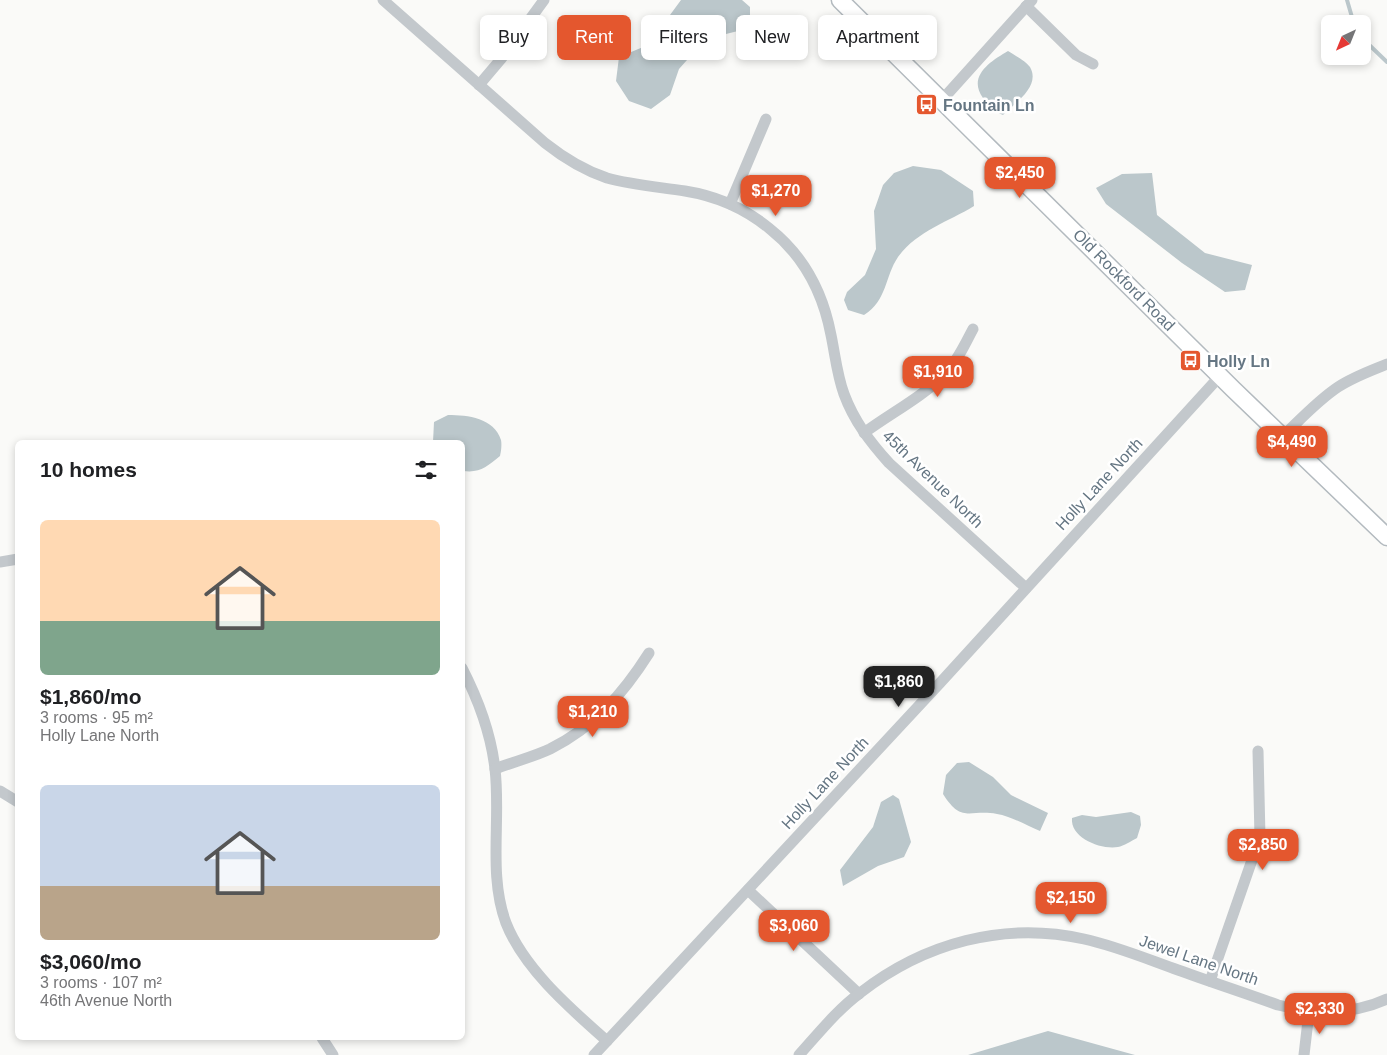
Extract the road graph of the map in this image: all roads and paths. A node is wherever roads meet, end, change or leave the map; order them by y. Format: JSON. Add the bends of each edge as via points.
{"nodes":[{"id":1,"x":383,"y":0,"type":"edge"},
{"id":2,"x":544,"y":0,"type":"edge"},
{"id":3,"x":840,"y":0,"type":"edge"},
{"id":4,"x":1029,"y":3,"type":"edge"},
{"id":5,"x":1093,"y":64,"type":"dead end"},
{"id":6,"x":479,"y":85,"type":"junction"},
{"id":7,"x":942,"y":100,"type":"junction"},
{"id":8,"x":766,"y":119,"type":"dead end"},
{"id":9,"x":730,"y":204,"type":"junction"},
{"id":10,"x":973,"y":329,"type":"dead end"},
{"id":11,"x":1387,"y":364,"type":"edge"},
{"id":12,"x":1220,"y":376,"type":"junction"},
{"id":13,"x":864,"y":433,"type":"junction"},
{"id":14,"x":1282,"y":437,"type":"junction"},
{"id":15,"x":1387,"y":538,"type":"edge"},
{"id":16,"x":15,"y":560,"type":"edge"},
{"id":17,"x":0,"y":562,"type":"edge"},
{"id":18,"x":1026,"y":588,"type":"junction"},
{"id":19,"x":650,"y":653,"type":"dead end"},
{"id":20,"x":465,"y":675,"type":"edge"},
{"id":21,"x":1258,"y":751,"type":"dead end"},
{"id":22,"x":495,"y":769,"type":"junction"},
{"id":23,"x":0,"y":790,"type":"edge"},
{"id":24,"x":15,"y":800,"type":"edge"},
{"id":25,"x":748,"y":890,"type":"junction"},
{"id":26,"x":1210,"y":981,"type":"junction"},
{"id":27,"x":859,"y":994,"type":"junction"},
{"id":28,"x":1387,"y":999,"type":"edge"},
{"id":29,"x":1309,"y":1012,"type":"junction"},
{"id":30,"x":323,"y":1040,"type":"edge"},
{"id":31,"x":607,"y":1041,"type":"junction"},
{"id":32,"x":333,"y":1055,"type":"edge"},
{"id":33,"x":594,"y":1055,"type":"edge"},
{"id":34,"x":799,"y":1055,"type":"edge"},
{"id":35,"x":1304,"y":1055,"type":"edge"}],
"edges":[{"from":1,"to":6,"type":"street","name":"45th Avenue North"},
{"from":2,"to":6,"type":"street"},
{"from":3,"to":7,"type":"street","name":"Old Rockford Road"},
{"from":4,"to":5,"type":"street","via":[[1076,55]]},
{"from":4,"to":7,"type":"street"},
{"from":6,"to":9,"type":"street","name":"45th Avenue North","via":[[545,143],[584,169],[630,183],[687,191]]},
{"from":7,"to":12,"type":"street","name":"Old Rockford Road"},
{"from":8,"to":9,"type":"street"},
{"from":9,"to":13,"type":"street","name":"45th Avenue North","via":[[771,229],[793,251],[811,277],[824,304],[843,393]]},
{"from":10,"to":13,"type":"street","via":[[962,352],[946,373],[926,391]]},
{"from":11,"to":14,"type":"street","via":[[1338,387]]},
{"from":12,"to":14,"type":"street","name":"Old Rockford Road"},
{"from":12,"to":18,"type":"street","name":"Holly Lane North"},
{"from":13,"to":18,"type":"street","name":"45th Avenue North","via":[[889,463]]},
{"from":14,"to":15,"type":"street","name":"Old Rockford Road"},
{"from":16,"to":17,"type":"street"},
{"from":18,"to":25,"type":"street","name":"Holly Lane North"},
{"from":19,"to":22,"type":"street","via":[[610,706],[580,732],[549,749]]},
{"from":20,"to":22,"type":"street","via":[[488,731]]},
{"from":21,"to":26,"type":"street","via":[[1260,837]]},
{"from":22,"to":31,"type":"street","via":[[497,889],[506,924],[526,959]]},
{"from":23,"to":24,"type":"street"},
{"from":25,"to":27,"type":"street"},
{"from":25,"to":31,"type":"street","name":"Holly Lane North"},
{"from":26,"to":27,"type":"street","name":"Jewel Lane North","via":[[1083,939],[1018,932],[984,936],[935,949],[890,971]]},
{"from":26,"to":29,"type":"street","name":"Jewel Lane North","via":[[1278,1005]]},
{"from":27,"to":34,"type":"street","name":"Jewel Lane North"},
{"from":28,"to":29,"type":"street","name":"Jewel Lane North","via":[[1352,1010]]},
{"from":29,"to":35,"type":"street"},
{"from":30,"to":32,"type":"street"},
{"from":31,"to":33,"type":"street","name":"Holly Lane North"}]}
